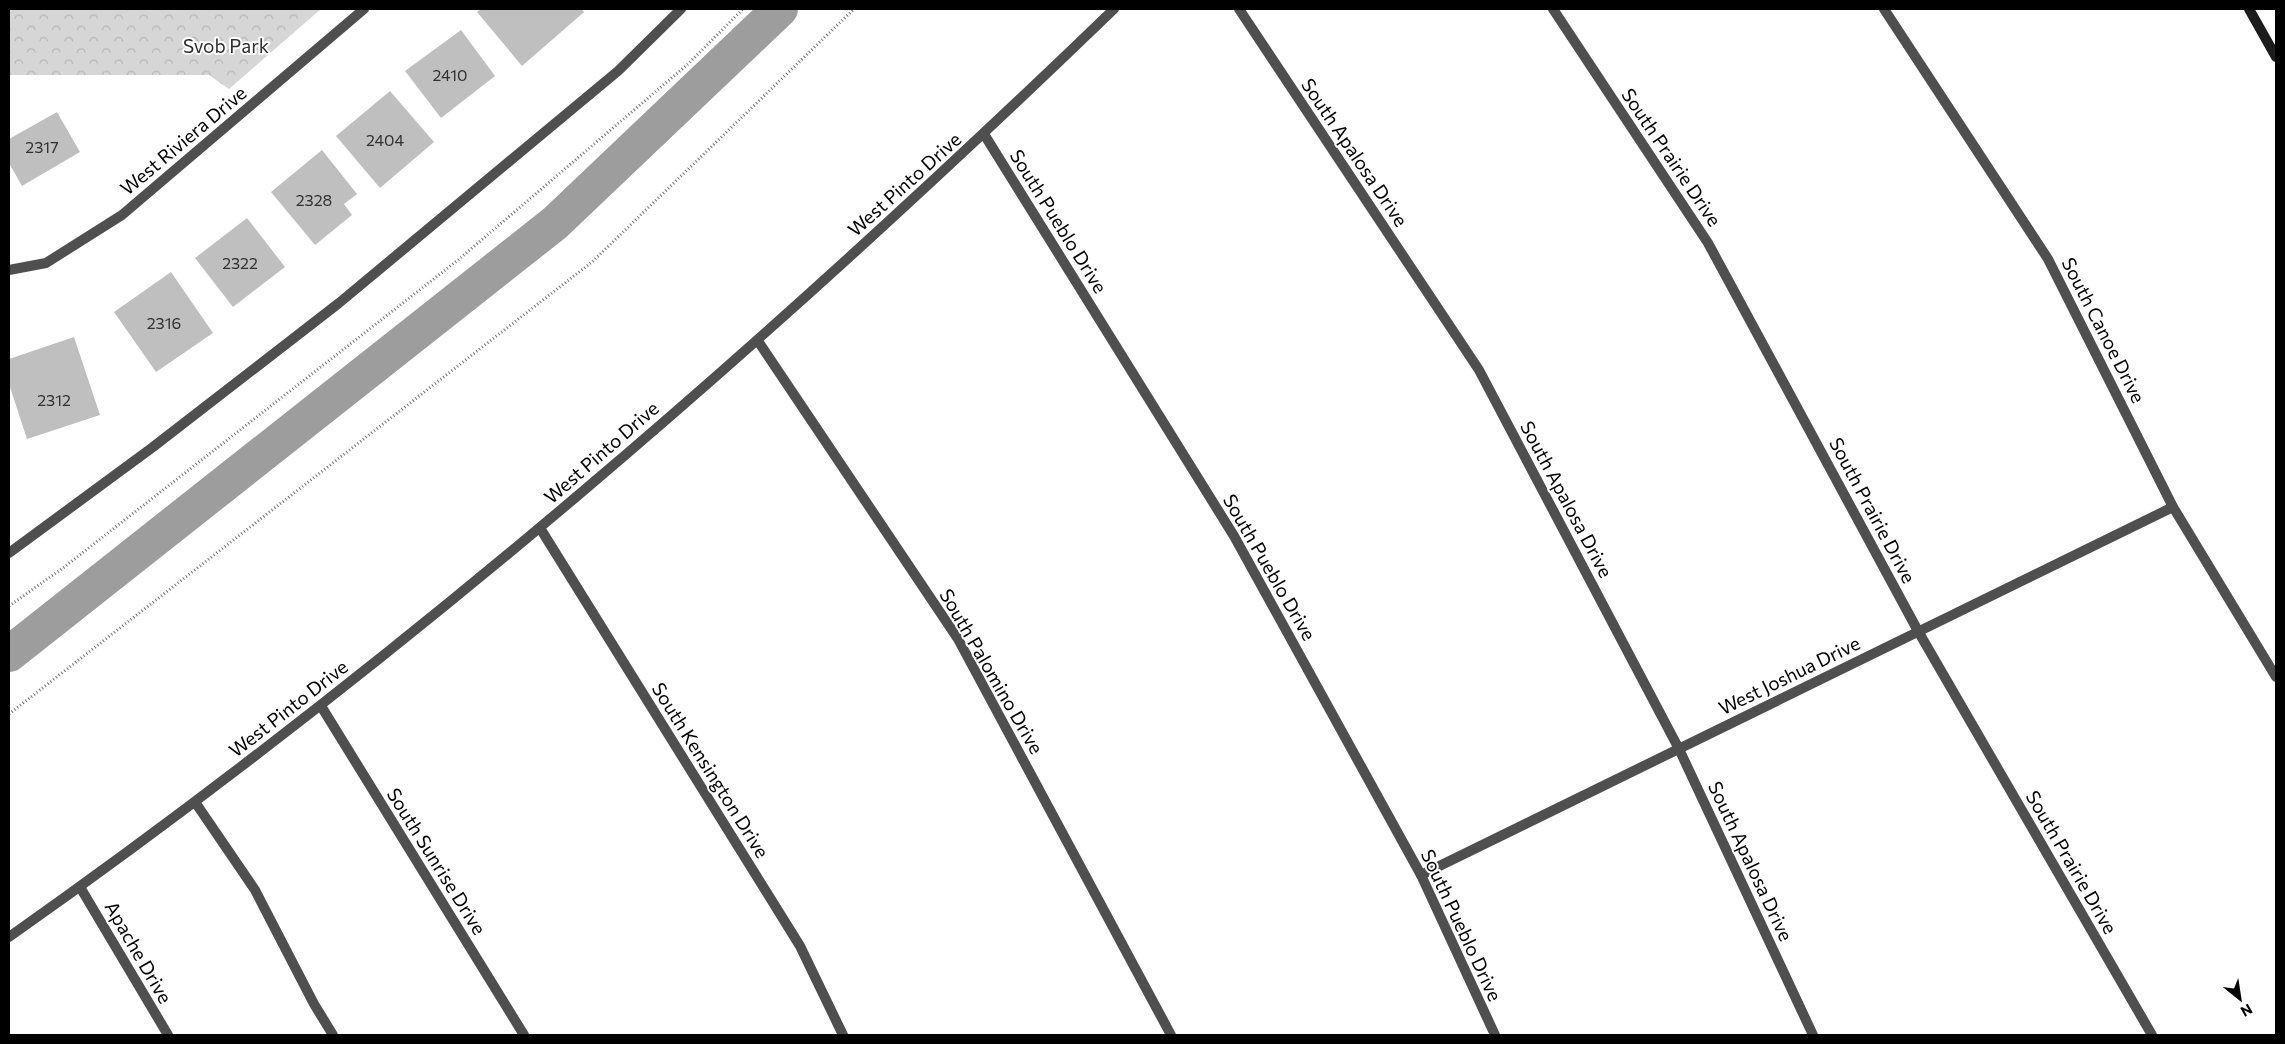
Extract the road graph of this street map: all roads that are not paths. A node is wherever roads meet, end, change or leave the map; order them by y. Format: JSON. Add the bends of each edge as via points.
{"nodes":[{"id":1,"x":364,"y":9,"type":"edge"},
{"id":2,"x":681,"y":9,"type":"edge"},
{"id":3,"x":1114,"y":9,"type":"edge"},
{"id":4,"x":1239,"y":9,"type":"edge"},
{"id":5,"x":1553,"y":9,"type":"edge"},
{"id":6,"x":1884,"y":9,"type":"edge"},
{"id":7,"x":2249,"y":9,"type":"edge"},
{"id":8,"x":2276,"y":57,"type":"edge"},
{"id":9,"x":984,"y":134,"type":"junction"},
{"id":10,"x":9,"y":270,"type":"edge"},
{"id":11,"x":758,"y":341,"type":"junction"},
{"id":12,"x":2173,"y":507,"type":"junction"},
{"id":13,"x":540,"y":528,"type":"junction"},
{"id":14,"x":9,"y":553,"type":"edge"},
{"id":15,"x":1918,"y":630,"type":"junction"},
{"id":16,"x":2276,"y":677,"type":"edge"},
{"id":17,"x":321,"y":706,"type":"junction"},
{"id":18,"x":1679,"y":749,"type":"junction"},
{"id":19,"x":196,"y":802,"type":"junction"},
{"id":20,"x":1421,"y":875,"type":"junction"},
{"id":21,"x":80,"y":887,"type":"junction"},
{"id":22,"x":9,"y":937,"type":"edge"},
{"id":23,"x":168,"y":1035,"type":"edge"},
{"id":24,"x":333,"y":1035,"type":"edge"},
{"id":25,"x":524,"y":1035,"type":"edge"},
{"id":26,"x":844,"y":1035,"type":"edge"},
{"id":27,"x":1171,"y":1035,"type":"edge"},
{"id":28,"x":1495,"y":1035,"type":"edge"},
{"id":29,"x":1813,"y":1035,"type":"edge"},
{"id":30,"x":2152,"y":1035,"type":"edge"}],
"edges":[{"from":1,"to":10,"type":"street","name":"West Riviera Drive","via":[[122,214],[46,263]]},
{"from":2,"to":14,"type":"street","via":[[618,71],[339,303]]},
{"from":3,"to":9,"type":"street","name":"West Pinto Drive"},
{"from":4,"to":18,"type":"street","name":"South Apalosa Drive","via":[[1479,370]]},
{"from":5,"to":15,"type":"street","name":"South Prairie Drive","via":[[1708,244]]},
{"from":6,"to":12,"type":"street","name":"South Canoe Drive","via":[[2048,259]]},
{"from":7,"to":8,"type":"main road"},
{"from":9,"to":11,"type":"street","name":"West Pinto Drive"},
{"from":9,"to":20,"type":"street","name":"South Pueblo Drive","via":[[1234,536]]},
{"from":11,"to":13,"type":"street","name":"West Pinto Drive"},
{"from":11,"to":27,"type":"street","name":"South Palomino Drive","via":[[958,639]]},
{"from":12,"to":15,"type":"street","name":"West Joshua Drive"},
{"from":12,"to":16,"type":"street","name":"South Canoe Drive"},
{"from":13,"to":17,"type":"street","name":"West Pinto Drive"},
{"from":13,"to":26,"type":"street","name":"South Kensington Drive","via":[[800,946]]},
{"from":15,"to":18,"type":"street","name":"West Joshua Drive"},
{"from":15,"to":30,"type":"street","name":"South Prairie Drive"},
{"from":17,"to":19,"type":"street","name":"West Pinto Drive"},
{"from":17,"to":25,"type":"street","name":"South Sunrise Drive"},
{"from":18,"to":20,"type":"street","name":"West Joshua Drive"},
{"from":18,"to":29,"type":"street","name":"South Apalosa Drive"},
{"from":19,"to":21,"type":"street","name":"West Pinto Drive"},
{"from":19,"to":24,"type":"street","via":[[255,890]]},
{"from":20,"to":28,"type":"street","name":"South Pueblo Drive"},
{"from":21,"to":22,"type":"street","name":"West Pinto Drive"},
{"from":21,"to":23,"type":"street","name":"Apache Drive"}]}
